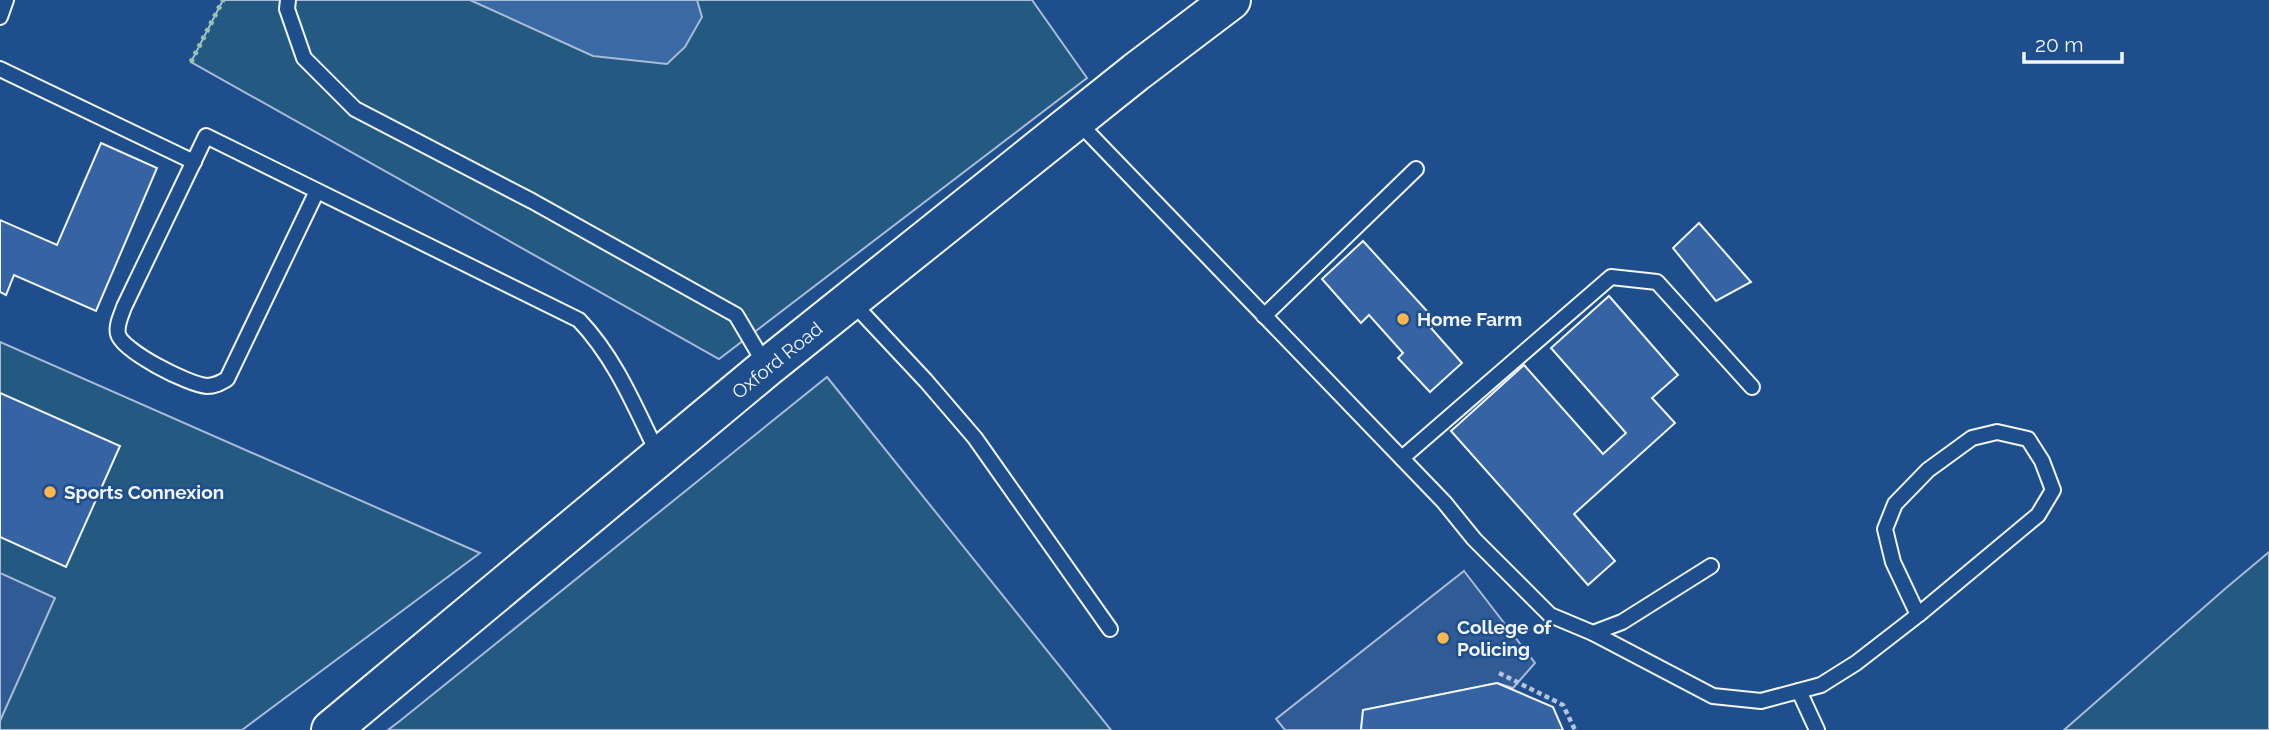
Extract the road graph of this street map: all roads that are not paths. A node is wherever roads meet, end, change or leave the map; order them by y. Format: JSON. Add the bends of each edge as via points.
{"nodes":[{"id":1,"x":6,"y":0,"type":"edge"},
{"id":2,"x":288,"y":0,"type":"edge"},
{"id":3,"x":1231,"y":0,"type":"edge"},
{"id":4,"x":0,"y":17,"type":"edge"},
{"id":5,"x":0,"y":69,"type":"edge"},
{"id":6,"x":1076,"y":120,"type":"junction"},
{"id":7,"x":194,"y":162,"type":"junction"},
{"id":8,"x":1416,"y":169,"type":"dead end"},
{"id":9,"x":317,"y":191,"type":"junction"},
{"id":10,"x":850,"y":300,"type":"junction"},
{"id":11,"x":1264,"y":316,"type":"junction"},
{"id":12,"x":767,"y":367,"type":"junction"},
{"id":13,"x":1752,"y":387,"type":"dead end"},
{"id":14,"x":660,"y":457,"type":"junction"},
{"id":15,"x":1402,"y":458,"type":"junction"},
{"id":16,"x":1711,"y":566,"type":"dead end"},
{"id":17,"x":1918,"y":615,"type":"junction"},
{"id":18,"x":1110,"y":629,"type":"dead end"},
{"id":19,"x":1593,"y":633,"type":"junction"},
{"id":20,"x":1799,"y":691,"type":"junction"},
{"id":21,"x":331,"y":730,"type":"edge"},
{"id":22,"x":1817,"y":730,"type":"edge"}],
"edges":[{"from":1,"to":4,"type":"lane"},
{"from":2,"to":12,"type":"lane","via":[[303,58],[355,109],[736,315]]},
{"from":3,"to":6,"type":"highway","name":"Oxford Road"},
{"from":5,"to":7,"type":"lane"},
{"from":6,"to":10,"type":"highway","name":"Oxford Road"},
{"from":6,"to":11,"type":"lane"},
{"from":7,"to":9,"type":"lane","via":[[205,136]]},
{"from":7,"to":9,"type":"lane","via":[[124,307],[117,332],[132,351],[205,386],[227,379]]},
{"from":8,"to":11,"type":"lane"},
{"from":9,"to":14,"type":"lane","via":[[579,320],[614,366]]},
{"from":10,"to":12,"type":"highway","name":"Oxford Road"},
{"from":10,"to":18,"type":"lane","via":[[975,438]]},
{"from":11,"to":15,"type":"lane"},
{"from":12,"to":14,"type":"highway","name":"Oxford Road"},
{"from":13,"to":15,"type":"lane","via":[[1657,282],[1611,277]]},
{"from":14,"to":21,"type":"highway","name":"Oxford Road"},
{"from":15,"to":19,"type":"lane","via":[[1550,615]]},
{"from":16,"to":19,"type":"lane","via":[[1622,622]]},
{"from":17,"to":17,"type":"lane","via":[[2038,516],[2053,490],[2028,439],[1997,432],[1972,438],[1928,470],[1895,504],[1885,530],[1893,562]]},
{"from":17,"to":20,"type":"lane","via":[[1856,663],[1821,685]]},
{"from":19,"to":20,"type":"lane","via":[[1713,696],[1761,701]]},
{"from":20,"to":22,"type":"lane"}]}
